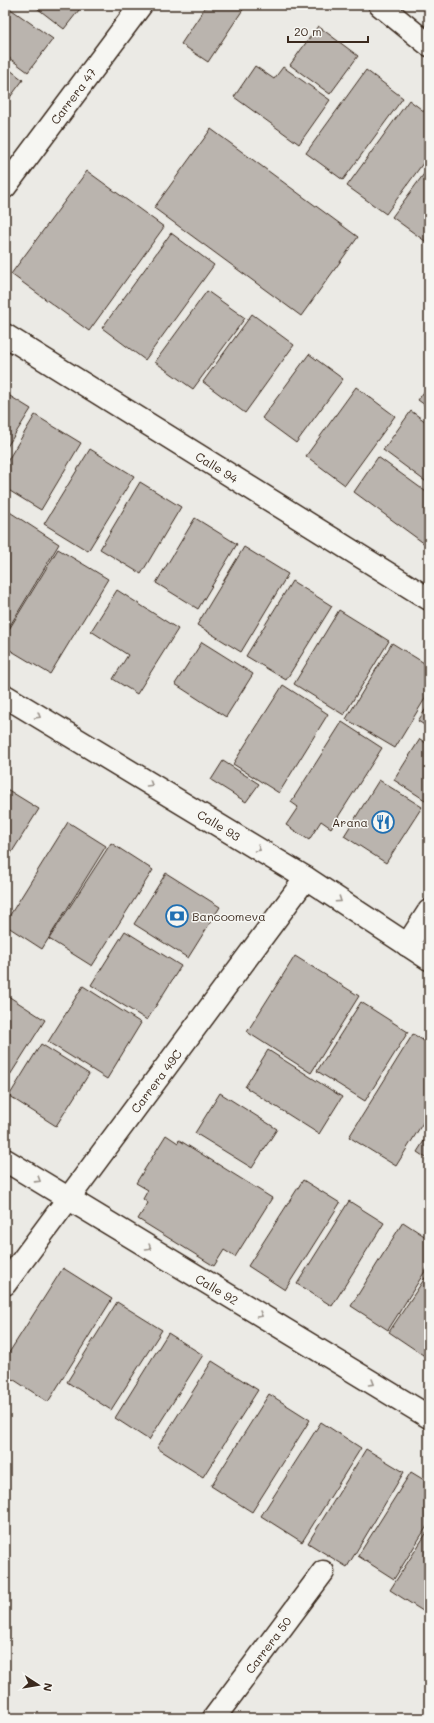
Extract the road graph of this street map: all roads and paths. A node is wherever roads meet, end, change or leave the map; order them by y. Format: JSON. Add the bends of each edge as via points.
{"nodes":[{"id":1,"x":141,"y":5,"type":"edge"},
{"id":2,"x":380,"y":5,"type":"edge"},
{"id":3,"x":429,"y":45,"type":"edge"},
{"id":4,"x":5,"y":187,"type":"edge"},
{"id":5,"x":5,"y":334,"type":"edge"},
{"id":6,"x":429,"y":599,"type":"edge"},
{"id":7,"x":5,"y":696,"type":"edge"},
{"id":8,"x":306,"y":878,"type":"junction"},
{"id":9,"x":429,"y":911,"type":"edge"},
{"id":10,"x":406,"y":945,"type":"junction"},
{"id":11,"x":429,"y":959,"type":"edge"},
{"id":12,"x":5,"y":1160,"type":"edge"},
{"id":13,"x":68,"y":1199,"type":"junction"},
{"id":14,"x":5,"y":1284,"type":"edge"},
{"id":15,"x":429,"y":1417,"type":"edge"},
{"id":16,"x":323,"y":1572,"type":"dead end"},
{"id":17,"x":214,"y":1718,"type":"edge"}],
"edges":[{"from":1,"to":4,"type":"street","name":"Carrera 47"},
{"from":2,"to":3,"type":"street"},
{"from":5,"to":6,"type":"street","name":"Calle 94"},
{"from":7,"to":8,"type":"street","name":"Calle 93","one_way":true},
{"from":8,"to":10,"type":"street","name":"Calle 93","one_way":true},
{"from":8,"to":13,"type":"street","name":"Carrera 49C"},
{"from":9,"to":10,"type":"street"},
{"from":10,"to":11,"type":"street","name":"Calle 93"},
{"from":12,"to":13,"type":"street","name":"Calle 92","one_way":true},
{"from":13,"to":14,"type":"street","name":"Carrera 49C"},
{"from":13,"to":15,"type":"street","name":"Calle 92","one_way":true},
{"from":16,"to":17,"type":"street","name":"Carrera 50"}]}
